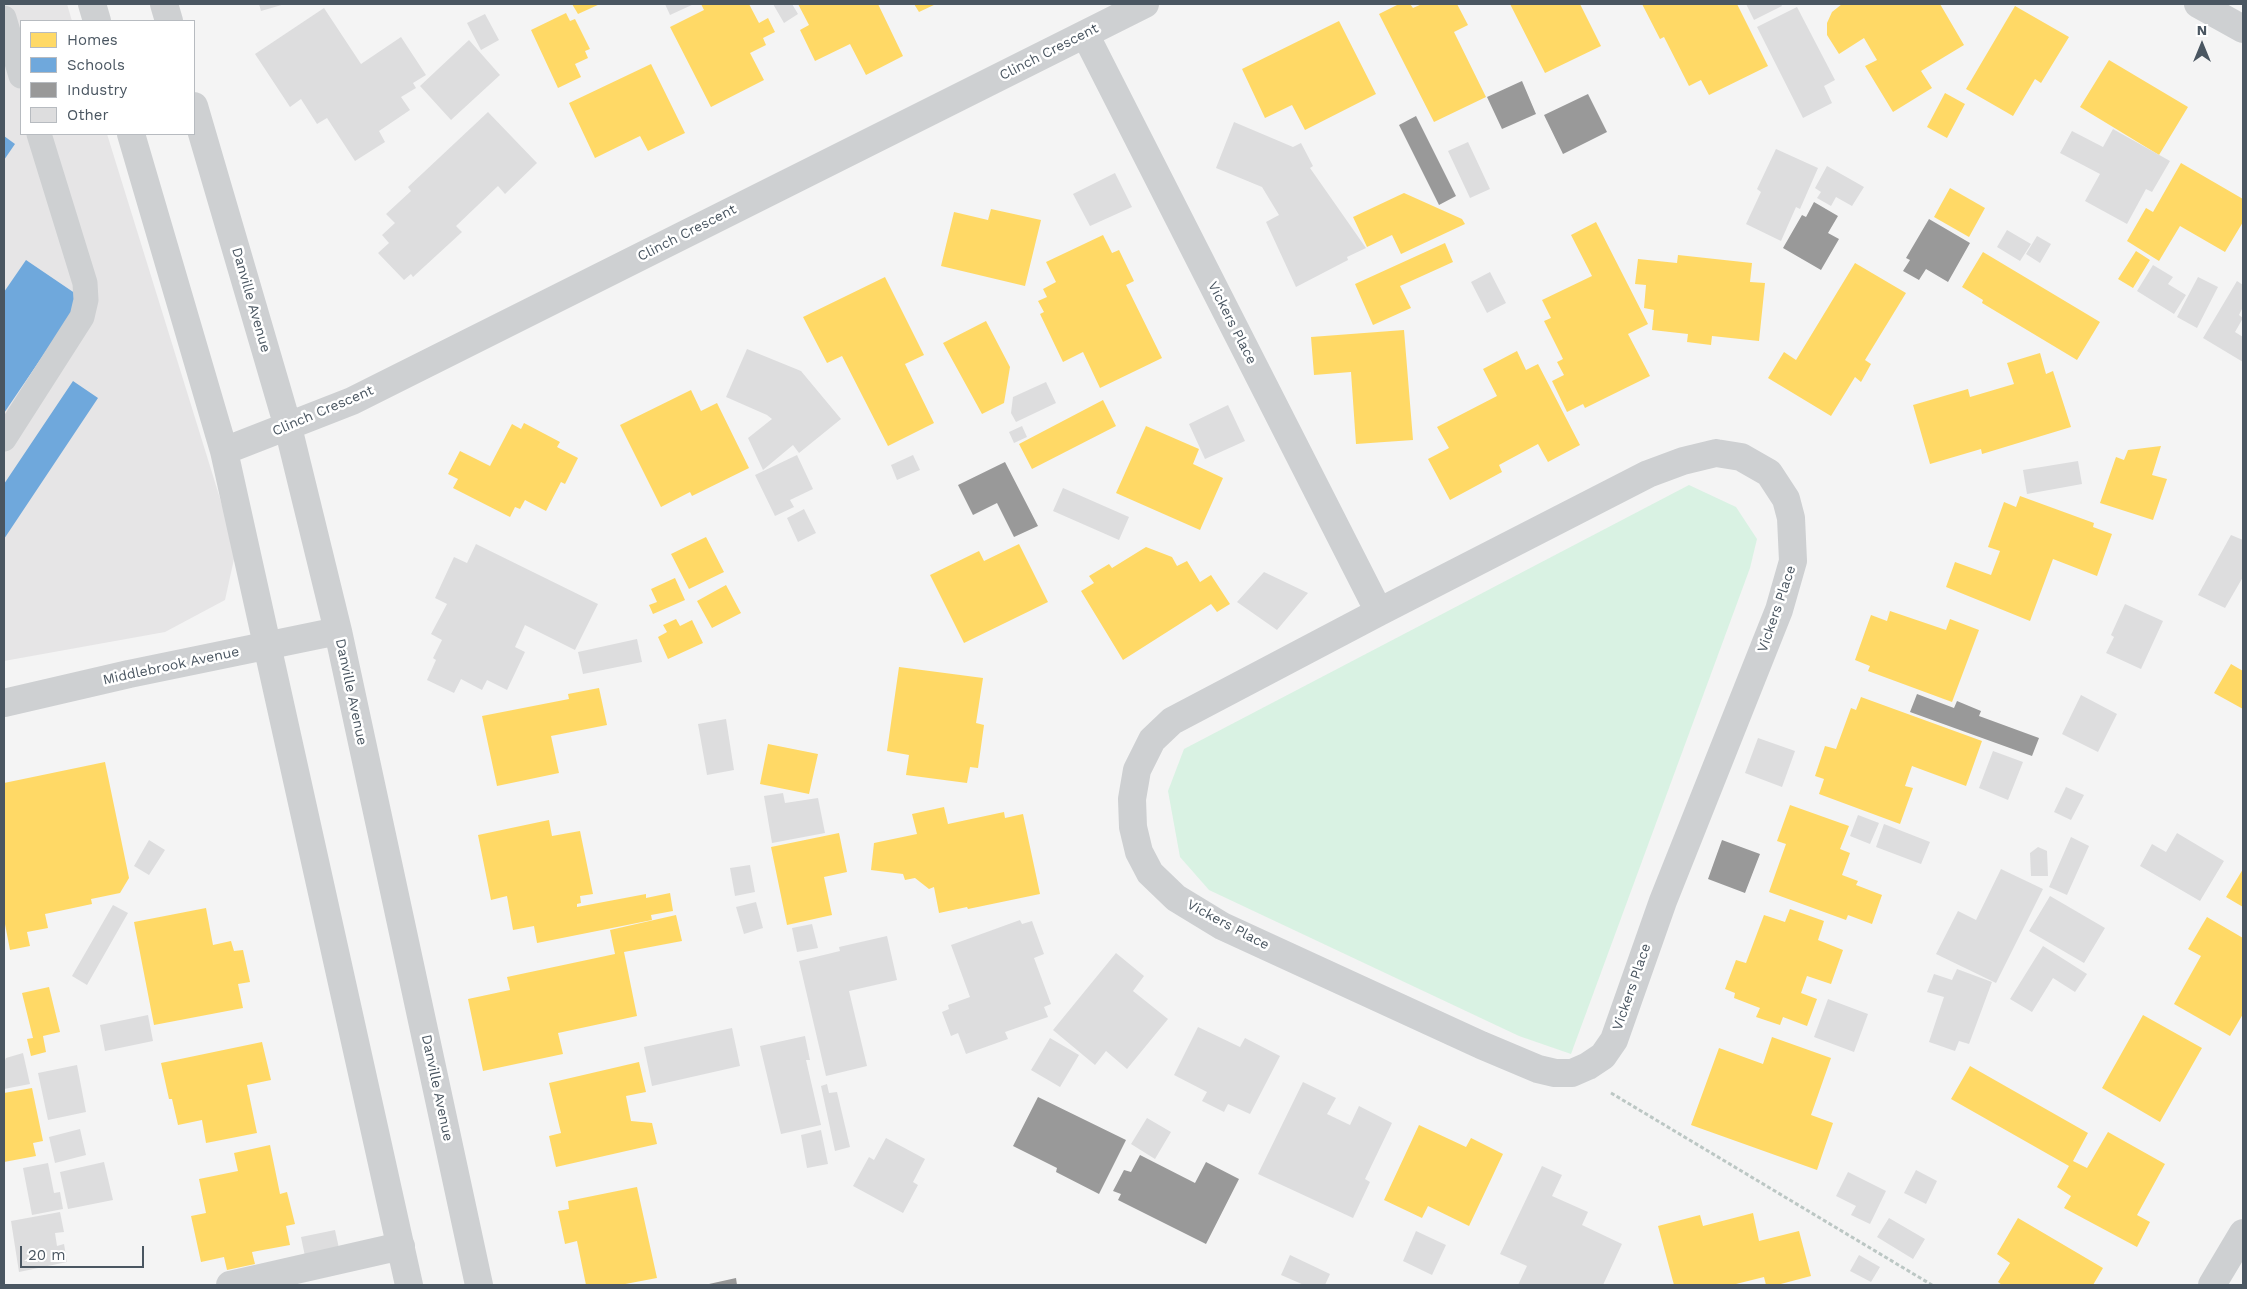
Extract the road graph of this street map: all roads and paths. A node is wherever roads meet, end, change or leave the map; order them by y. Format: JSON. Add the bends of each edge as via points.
{"nodes":[{"id":1,"x":92,"y":4,"type":"edge"},
{"id":2,"x":164,"y":4,"type":"edge"},
{"id":3,"x":1145,"y":4,"type":"edge"},
{"id":4,"x":2198,"y":4,"type":"edge"},
{"id":5,"x":4,"y":18,"type":"edge"},
{"id":6,"x":98,"y":20,"type":"edge"},
{"id":7,"x":169,"y":20,"type":"edge"},
{"id":8,"x":2243,"y":30,"type":"edge"},
{"id":9,"x":1085,"y":34,"type":"junction"},
{"id":10,"x":20,"y":73,"type":"edge"},
{"id":11,"x":195,"y":109,"type":"edge"},
{"id":12,"x":39,"y":135,"type":"edge"},
{"id":13,"x":131,"y":135,"type":"edge"},
{"id":14,"x":288,"y":427,"type":"junction"},
{"id":15,"x":4,"y":439,"type":"edge"},
{"id":16,"x":224,"y":451,"type":"junction"},
{"id":17,"x":1379,"y":612,"type":"junction"},
{"id":18,"x":338,"y":631,"type":"junction"},
{"id":19,"x":269,"y":645,"type":"junction"},
{"id":20,"x":4,"y":703,"type":"edge"},
{"id":21,"x":1572,"y":1073,"type":"junction"},
{"id":22,"x":2243,"y":1233,"type":"edge"},
{"id":23,"x":401,"y":1246,"type":"junction"},
{"id":24,"x":230,"y":1285,"type":"edge"},
{"id":25,"x":410,"y":1285,"type":"edge"},
{"id":26,"x":479,"y":1285,"type":"edge"},
{"id":27,"x":1932,"y":1285,"type":"edge"},
{"id":28,"x":2212,"y":1285,"type":"edge"}],
"edges":[{"from":1,"to":6,"type":"street"},
{"from":2,"to":7,"type":"street"},
{"from":3,"to":9,"type":"street","name":"Clinch Crescent"},
{"from":4,"to":8,"type":"street"},
{"from":5,"to":10,"type":"lane"},
{"from":9,"to":14,"type":"street","name":"Clinch Crescent","via":[[352,401]]},
{"from":9,"to":17,"type":"street","name":"Vickers Place"},
{"from":11,"to":14,"type":"street","name":"Danville Avenue"},
{"from":12,"to":15,"type":"lane","via":[[85,283],[86,300],[82,317]]},
{"from":13,"to":16,"type":"street"},
{"from":14,"to":16,"type":"street","name":"Clinch Crescent"},
{"from":14,"to":18,"type":"street","name":"Danville Avenue"},
{"from":16,"to":19,"type":"street"},
{"from":17,"to":21,"type":"street","name":"Vickers Place","via":[[1172,721],[1152,740],[1137,770],[1132,799],[1133,827],[1139,852],[1150,873],[1176,898],[1222,926],[1518,1061],[1555,1073]]},
{"from":17,"to":21,"type":"street","name":"Vickers Place","via":[[1648,474],[1683,461],[1716,453],[1741,457],[1769,473],[1786,499],[1794,538],[1793,561],[1779,610],[1663,901],[1614,1040],[1603,1056]]},
{"from":18,"to":19,"type":"street","name":"Middlebrook Avenue"},
{"from":18,"to":26,"type":"street","name":"Danville Avenue"},
{"from":19,"to":20,"type":"street","name":"Middlebrook Avenue"},
{"from":19,"to":23,"type":"street"},
{"from":21,"to":27,"type":"path"},
{"from":22,"to":28,"type":"street"},
{"from":23,"to":24,"type":"street"},
{"from":23,"to":25,"type":"street"}]}
